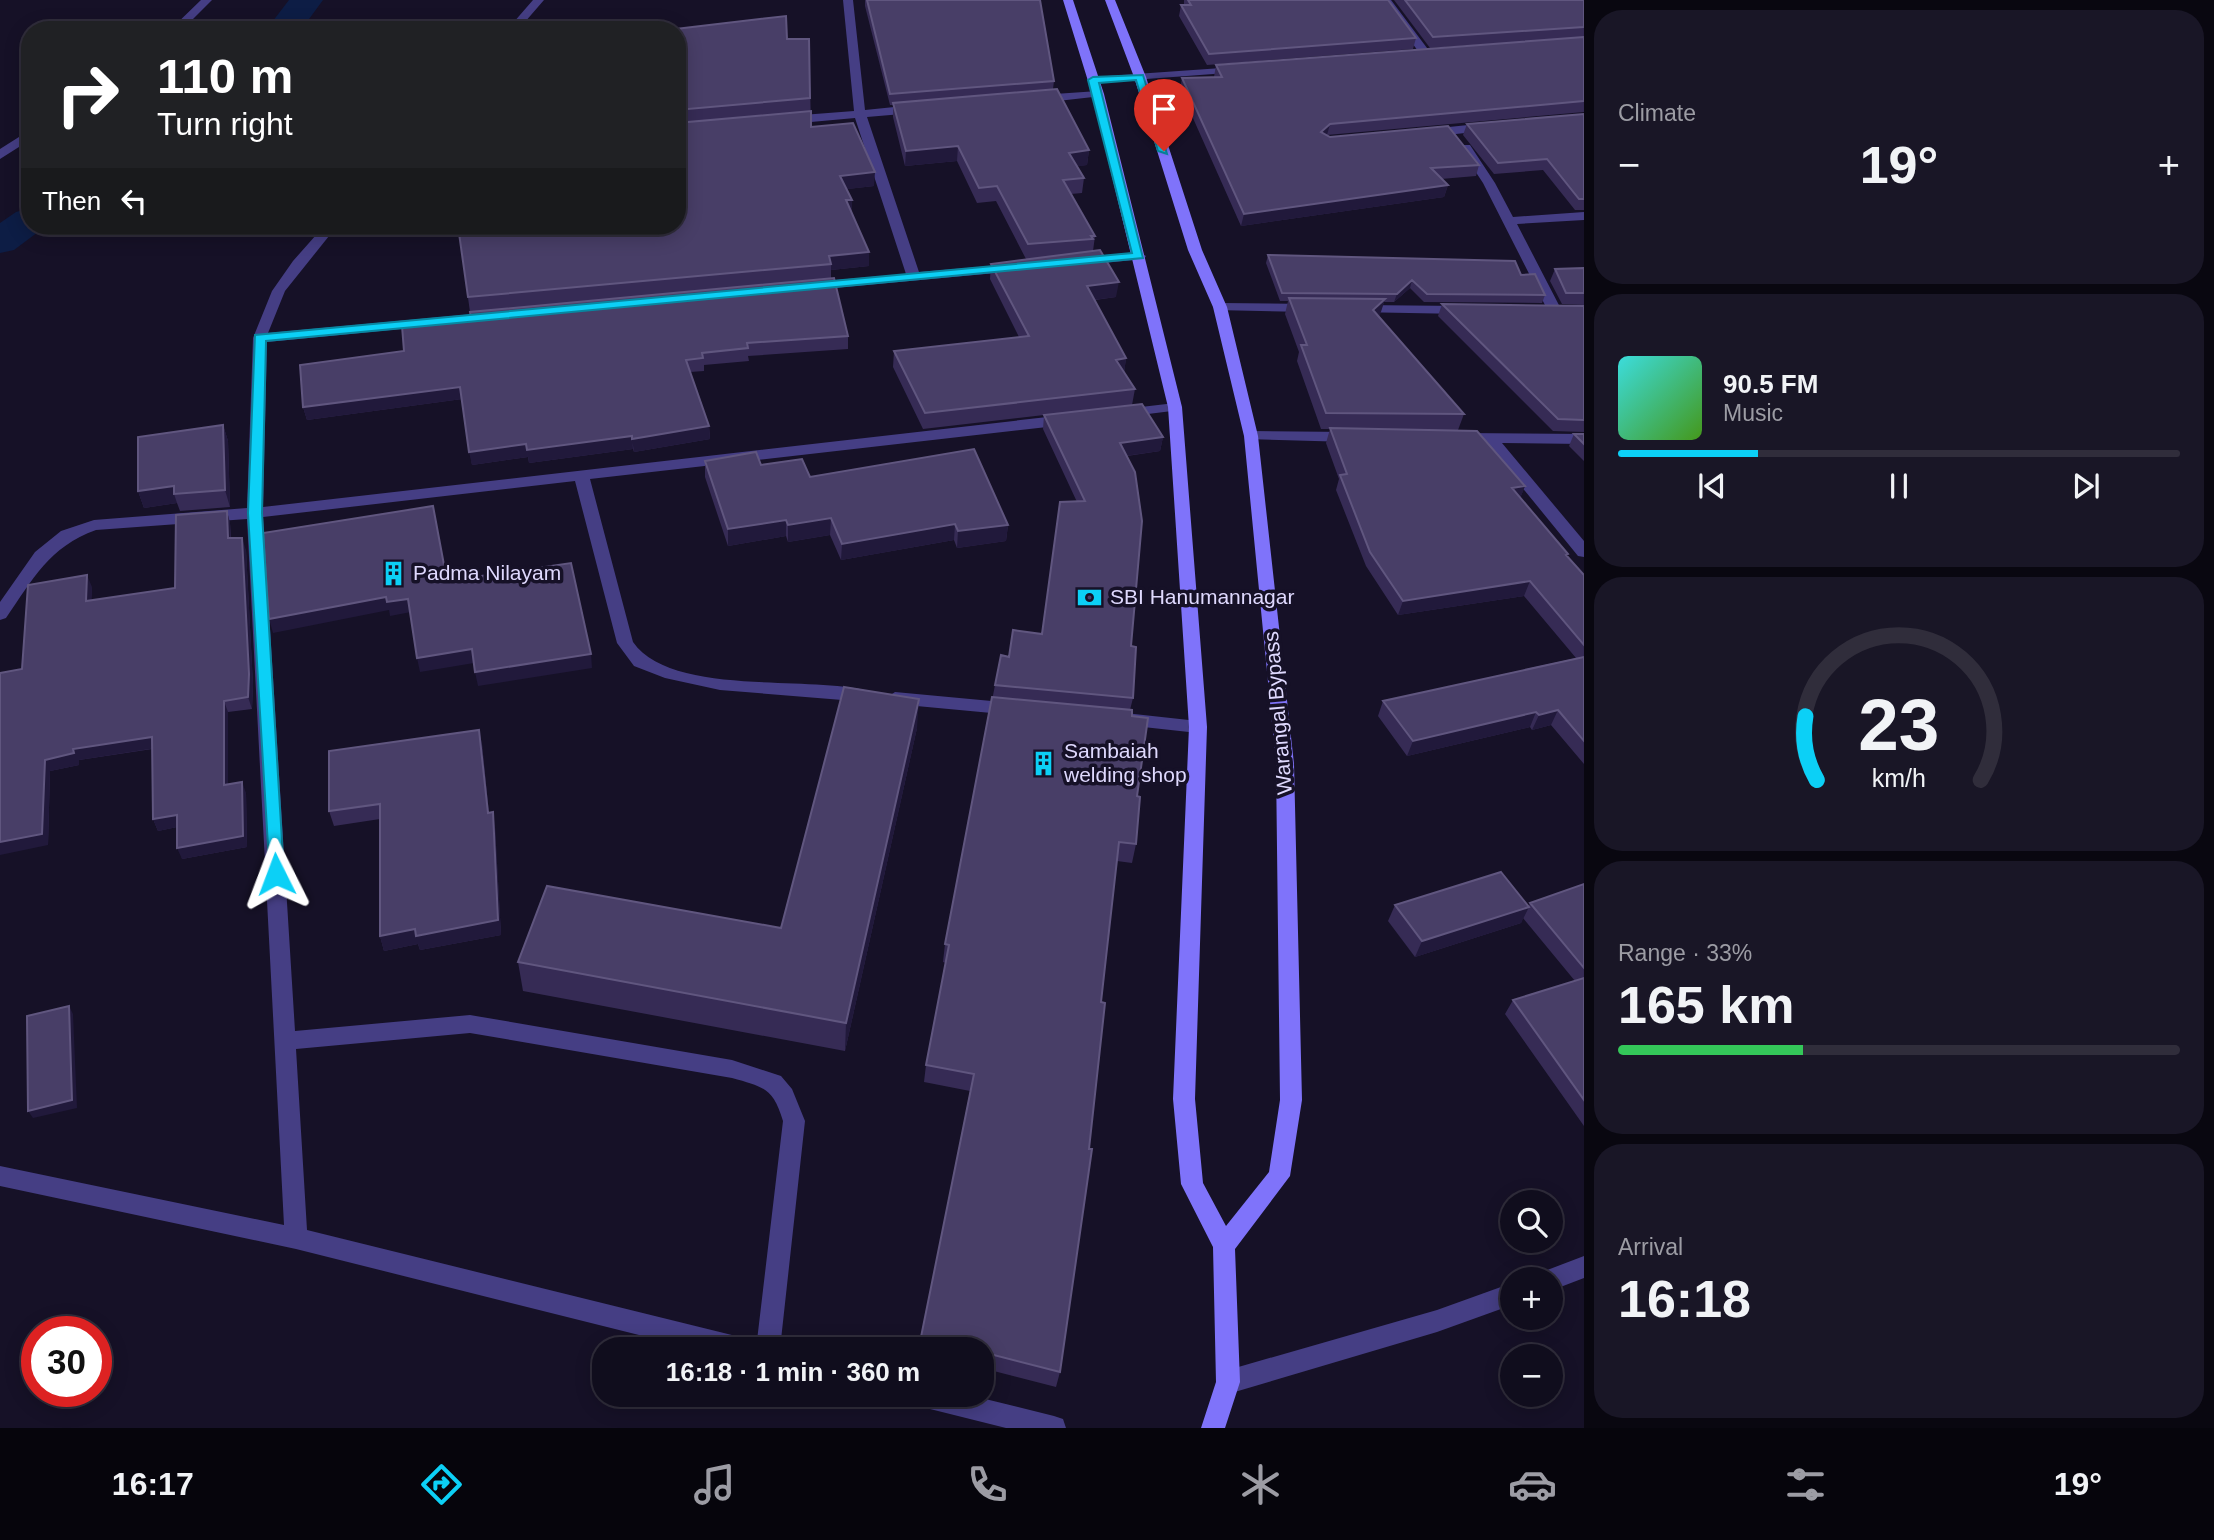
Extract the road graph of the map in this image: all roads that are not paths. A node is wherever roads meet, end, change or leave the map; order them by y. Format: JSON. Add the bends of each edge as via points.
{"nodes":[{"id":1,"x":207,"y":0,"type":"edge"},
{"id":2,"x":539,"y":0,"type":"edge"},
{"id":3,"x":848,"y":0,"type":"edge"},
{"id":4,"x":1068,"y":0,"type":"edge"},
{"id":5,"x":1110,"y":0,"type":"edge"},
{"id":6,"x":1386,"y":0,"type":"edge"},
{"id":7,"x":185,"y":21,"type":"edge"},
{"id":8,"x":520,"y":21,"type":"edge"},
{"id":9,"x":1440,"y":55,"type":"edge"},
{"id":10,"x":1427,"y":56,"type":"junction"},
{"id":11,"x":1413,"y":57,"type":"edge"},
{"id":12,"x":1249,"y":69,"type":"edge"},
{"id":13,"x":1140,"y":77,"type":"junction"},
{"id":14,"x":1095,"y":87,"type":"junction"},
{"id":15,"x":1032,"y":100,"type":"edge"},
{"id":16,"x":926,"y":108,"type":"edge"},
{"id":17,"x":860,"y":114,"type":"junction"},
{"id":18,"x":782,"y":121,"type":"edge"},
{"id":19,"x":1503,"y":126,"type":"edge"},
{"id":20,"x":1449,"y":131,"type":"junction"},
{"id":21,"x":1422,"y":134,"type":"edge"},
{"id":22,"x":21,"y":140,"type":"edge"},
{"id":23,"x":0,"y":155,"type":"edge"},
{"id":24,"x":1584,"y":216,"type":"edge"},
{"id":25,"x":1510,"y":221,"type":"junction"},
{"id":26,"x":323,"y":235,"type":"edge"},
{"id":27,"x":1139,"y":256,"type":"junction"},
{"id":28,"x":1073,"y":262,"type":"edge"},
{"id":29,"x":1033,"y":266,"type":"edge"},
{"id":30,"x":914,"y":277,"type":"junction"},
{"id":31,"x":802,"y":287,"type":"edge"},
{"id":32,"x":1220,"y":307,"type":"junction"},
{"id":33,"x":1318,"y":308,"type":"edge"},
{"id":34,"x":1346,"y":309,"type":"edge"},
{"id":35,"x":1471,"y":310,"type":"edge"},
{"id":36,"x":1574,"y":311,"type":"edge"},
{"id":37,"x":496,"y":316,"type":"edge"},
{"id":38,"x":260,"y":338,"type":"junction"},
{"id":39,"x":1175,"y":407,"type":"junction"},
{"id":40,"x":1106,"y":415,"type":"edge"},
{"id":41,"x":1078,"y":418,"type":"edge"},
{"id":42,"x":1251,"y":436,"type":"junction"},
{"id":43,"x":1371,"y":437,"type":"edge"},
{"id":44,"x":1450,"y":438,"type":"edge"},
{"id":45,"x":1490,"y":438,"type":"junction"},
{"id":46,"x":1584,"y":439,"type":"edge"},
{"id":47,"x":582,"y":477,"type":"junction"},
{"id":48,"x":255,"y":513,"type":"junction"},
{"id":49,"x":1584,"y":552,"type":"edge"},
{"id":50,"x":0,"y":614,"type":"edge"},
{"id":51,"x":1035,"y":711,"type":"edge"},
{"id":52,"x":1103,"y":717,"type":"edge"},
{"id":53,"x":1198,"y":727,"type":"junction"},
{"id":54,"x":285,"y":1041,"type":"junction"},
{"id":55,"x":0,"y":1176,"type":"edge"},
{"id":56,"x":296,"y":1238,"type":"junction"},
{"id":57,"x":1224,"y":1246,"type":"junction"},
{"id":58,"x":1584,"y":1268,"type":"edge"},
{"id":59,"x":1563,"y":1275,"type":"edge"},
{"id":60,"x":1500,"y":1298,"type":"edge"},
{"id":61,"x":692,"y":1337,"type":"edge"},
{"id":62,"x":769,"y":1337,"type":"edge"},
{"id":63,"x":1228,"y":1382,"type":"junction"},
{"id":64,"x":970,"y":1407,"type":"edge"},
{"id":65,"x":1054,"y":1428,"type":"edge"},
{"id":66,"x":1213,"y":1428,"type":"edge"}],
"edges":[{"from":1,"to":7,"type":"street"},
{"from":2,"to":8,"type":"street"},
{"from":3,"to":17,"type":"street"},
{"from":4,"to":14,"type":"main road"},
{"from":5,"to":13,"type":"main road","name":"Warangal Bypass"},
{"from":6,"to":10,"type":"street"},
{"from":9,"to":10,"type":"street"},
{"from":10,"to":11,"type":"street"},
{"from":12,"to":13,"type":"street"},
{"from":13,"to":14,"type":"street"},
{"from":13,"to":32,"type":"main road","name":"Warangal Bypass","via":[[1195,250]]},
{"from":14,"to":15,"type":"street"},
{"from":14,"to":27,"type":"main road"},
{"from":16,"to":17,"type":"street"},
{"from":17,"to":18,"type":"street"},
{"from":17,"to":30,"type":"street"},
{"from":19,"to":20,"type":"street"},
{"from":20,"to":21,"type":"street"},
{"from":20,"to":25,"type":"street","via":[[1476,161]]},
{"from":22,"to":23,"type":"street"},
{"from":24,"to":25,"type":"street"},
{"from":25,"to":36,"type":"street","via":[[1548,310]]},
{"from":26,"to":38,"type":"street","via":[[288,277],[264,319]]},
{"from":27,"to":28,"type":"street"},
{"from":27,"to":39,"type":"main road"},
{"from":29,"to":30,"type":"street"},
{"from":30,"to":31,"type":"street"},
{"from":32,"to":33,"type":"street"},
{"from":32,"to":42,"type":"main road","name":"Warangal Bypass"},
{"from":34,"to":35,"type":"street"},
{"from":37,"to":38,"type":"street"},
{"from":38,"to":48,"type":"street"},
{"from":39,"to":40,"type":"street"},
{"from":39,"to":53,"type":"main road"},
{"from":41,"to":47,"type":"street"},
{"from":42,"to":43,"type":"street"},
{"from":42,"to":57,"type":"main road","name":"Warangal Bypass","via":[[1285,764],[1290,1100],[1279,1176]]},
{"from":44,"to":45,"type":"street"},
{"from":45,"to":46,"type":"street"},
{"from":45,"to":49,"type":"street"},
{"from":47,"to":48,"type":"street"},
{"from":47,"to":51,"type":"street","via":[[625,643],[640,662],[671,675],[709,682]]},
{"from":48,"to":50,"type":"street","via":[[94,525],[67,536],[41,556]]},
{"from":48,"to":54,"type":"street"},
{"from":52,"to":53,"type":"street"},
{"from":53,"to":57,"type":"main road","via":[[1184,1099],[1192,1184]]},
{"from":54,"to":56,"type":"street"},
{"from":54,"to":62,"type":"street","via":[[470,1024],[732,1069],[772,1080],[787,1093],[794,1121]]},
{"from":55,"to":56,"type":"street"},
{"from":56,"to":61,"type":"street"},
{"from":57,"to":63,"type":"main road"},
{"from":58,"to":59,"type":"street"},
{"from":60,"to":63,"type":"street"},
{"from":63,"to":66,"type":"main road"},
{"from":64,"to":65,"type":"street"}]}
